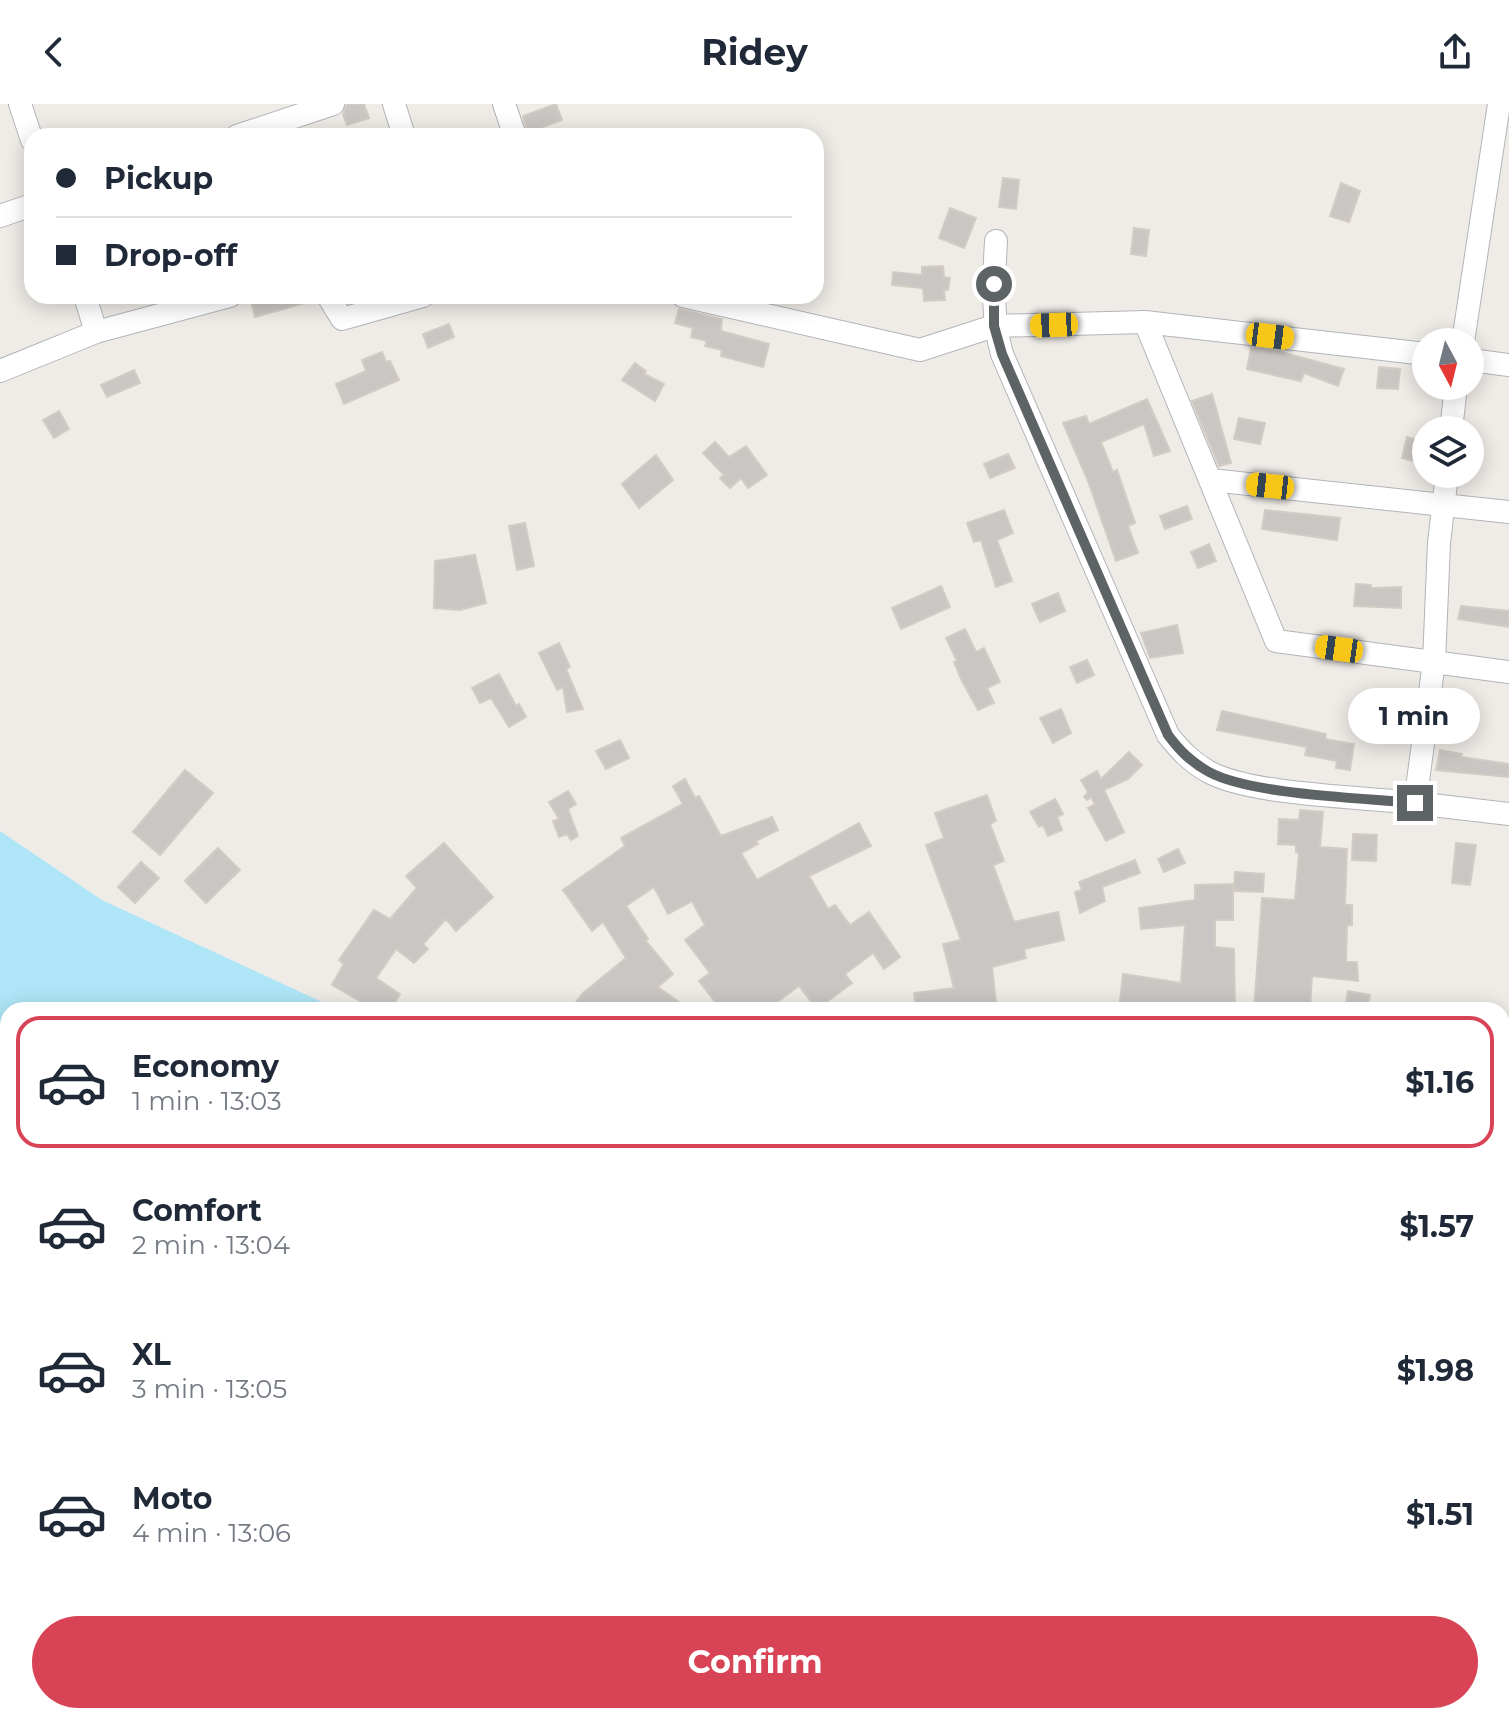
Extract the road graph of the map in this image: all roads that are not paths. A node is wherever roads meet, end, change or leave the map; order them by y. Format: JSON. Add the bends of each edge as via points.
{"nodes":[{"id":1,"x":20,"y":104,"type":"edge"},
{"id":2,"x":333,"y":104,"type":"edge"},
{"id":3,"x":394,"y":104,"type":"edge"},
{"id":4,"x":504,"y":104,"type":"edge"},
{"id":5,"x":1499,"y":104,"type":"edge"},
{"id":6,"x":28,"y":128,"type":"edge"},
{"id":7,"x":261,"y":128,"type":"edge"},
{"id":8,"x":402,"y":128,"type":"edge"},
{"id":9,"x":512,"y":128,"type":"edge"},
{"id":10,"x":24,"y":208,"type":"edge"},
{"id":11,"x":0,"y":216,"type":"edge"},
{"id":12,"x":996,"y":241,"type":"dead end"},
{"id":13,"x":87,"y":304,"type":"edge"},
{"id":14,"x":200,"y":304,"type":"edge"},
{"id":15,"x":333,"y":304,"type":"edge"},
{"id":16,"x":395,"y":304,"type":"edge"},
{"id":17,"x":718,"y":304,"type":"edge"},
{"id":18,"x":1145,"y":322,"type":"junction"},
{"id":19,"x":994,"y":326,"type":"junction"},
{"id":20,"x":1465,"y":328,"type":"edge"},
{"id":21,"x":96,"y":332,"type":"junction"},
{"id":22,"x":1412,"y":352,"type":"edge"},
{"id":23,"x":1484,"y":362,"type":"edge"},
{"id":24,"x":1509,"y":365,"type":"edge"},
{"id":25,"x":0,"y":371,"type":"edge"},
{"id":26,"x":1211,"y":480,"type":"junction"},
{"id":27,"x":1446,"y":488,"type":"edge"},
{"id":28,"x":1444,"y":504,"type":"junction"},
{"id":29,"x":1509,"y":512,"type":"edge"},
{"id":30,"x":1434,"y":662,"type":"junction"},
{"id":31,"x":1509,"y":672,"type":"edge"},
{"id":32,"x":1415,"y":803,"type":"junction"},
{"id":33,"x":1509,"y":814,"type":"edge"}],
"edges":[{"from":1,"to":6,"type":"street"},
{"from":2,"to":7,"type":"street"},
{"from":3,"to":8,"type":"street"},
{"from":4,"to":9,"type":"street"},
{"from":5,"to":20,"type":"street"},
{"from":10,"to":11,"type":"street"},
{"from":12,"to":19,"type":"street"},
{"from":13,"to":21,"type":"street"},
{"from":14,"to":21,"type":"street"},
{"from":15,"to":16,"type":"street","via":[[342,319]]},
{"from":17,"to":19,"type":"street","via":[[920,350]]},
{"from":18,"to":19,"type":"street"},
{"from":18,"to":22,"type":"street"},
{"from":18,"to":26,"type":"street"},
{"from":19,"to":32,"type":"street","via":[[1162,722],[1186,757],[1248,785]]},
{"from":21,"to":25,"type":"street"},
{"from":23,"to":24,"type":"street"},
{"from":26,"to":28,"type":"street"},
{"from":26,"to":30,"type":"street","via":[[1276,641]]},
{"from":27,"to":28,"type":"street"},
{"from":28,"to":29,"type":"street"},
{"from":28,"to":30,"type":"street"},
{"from":30,"to":31,"type":"street"},
{"from":30,"to":32,"type":"street"},
{"from":32,"to":33,"type":"street"}]}
